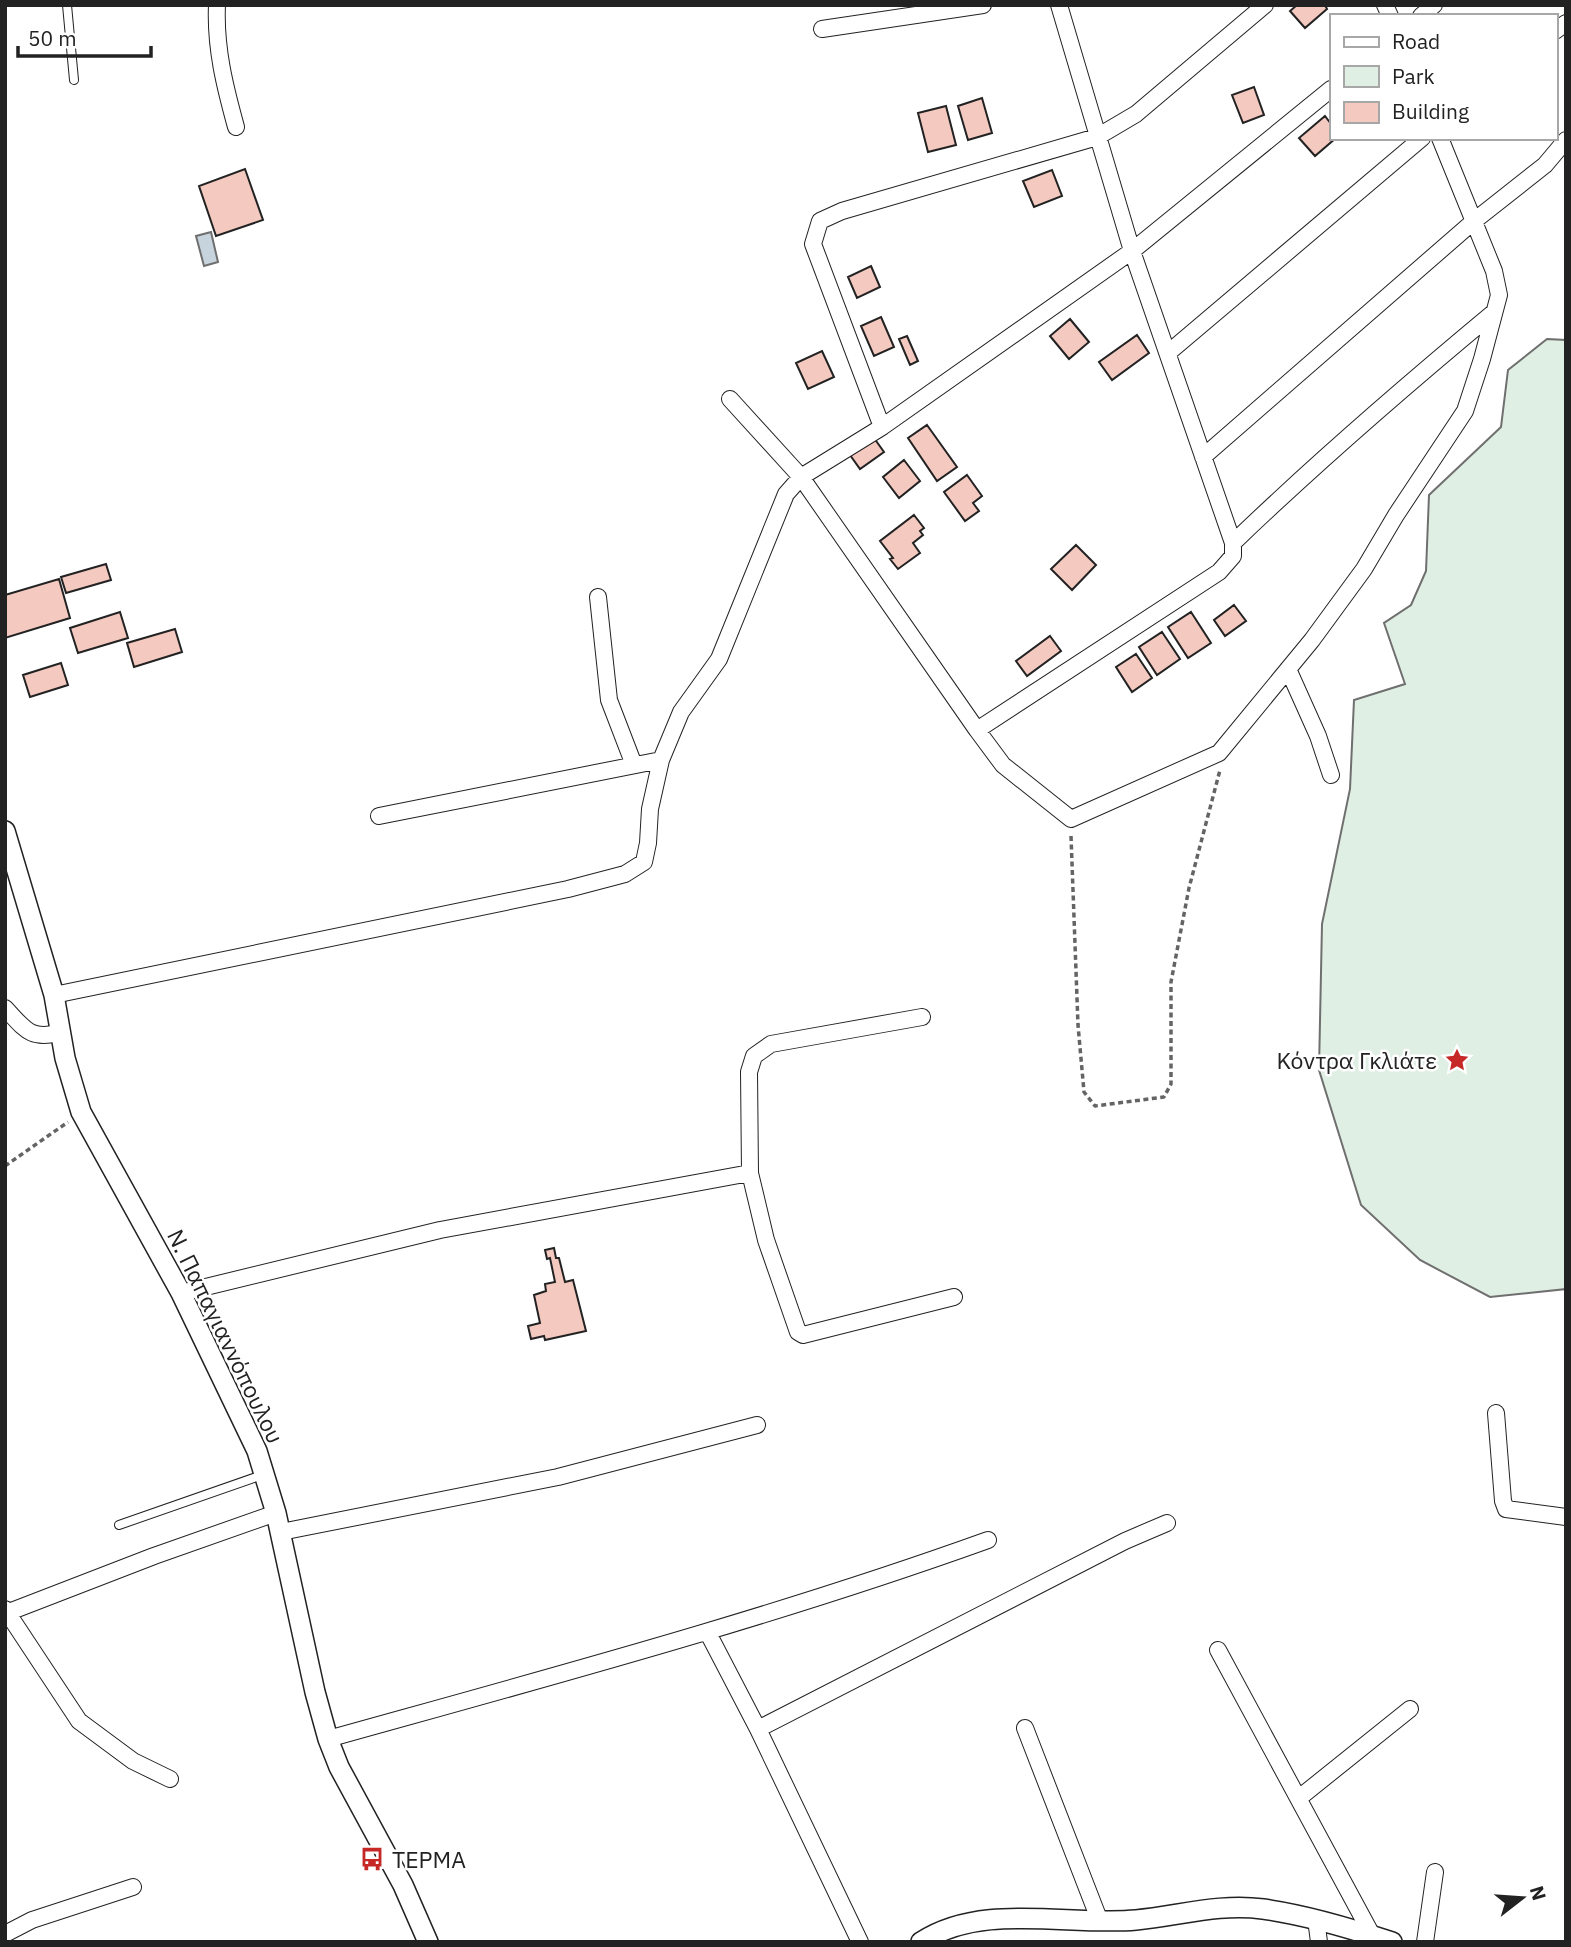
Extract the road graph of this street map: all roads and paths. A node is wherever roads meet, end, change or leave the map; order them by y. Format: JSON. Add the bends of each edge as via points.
{"nodes":[{"id":1,"x":67,"y":5,"type":"edge"},
{"id":2,"x":217,"y":5,"type":"edge"},
{"id":3,"x":983,"y":5,"type":"edge"},
{"id":4,"x":1059,"y":5,"type":"edge"},
{"id":5,"x":1265,"y":5,"type":"edge"},
{"id":6,"x":822,"y":29,"type":"dead end"},
{"id":7,"x":74,"y":80,"type":"dead end"},
{"id":8,"x":1330,"y":90,"type":"edge"},
{"id":9,"x":236,"y":127,"type":"dead end"},
{"id":10,"x":1097,"y":137,"type":"junction"},
{"id":11,"x":1420,"y":140,"type":"edge"},
{"id":12,"x":1441,"y":140,"type":"edge"},
{"id":13,"x":1566,"y":140,"type":"edge"},
{"id":14,"x":1474,"y":221,"type":"junction"},
{"id":15,"x":1132,"y":251,"type":"junction"},
{"id":16,"x":1493,"y":313,"type":"junction"},
{"id":17,"x":1168,"y":353,"type":"junction"},
{"id":18,"x":730,"y":398,"type":"dead end"},
{"id":19,"x":883,"y":427,"type":"junction"},
{"id":20,"x":1203,"y":457,"type":"junction"},
{"id":21,"x":801,"y":477,"type":"junction"},
{"id":22,"x":1233,"y":542,"type":"junction"},
{"id":23,"x":598,"y":597,"type":"dead end"},
{"id":24,"x":1288,"y":669,"type":"junction"},
{"id":25,"x":977,"y":730,"type":"junction"},
{"id":26,"x":1219,"y":753,"type":"junction"},
{"id":27,"x":661,"y":760,"type":"junction"},
{"id":28,"x":634,"y":765,"type":"junction"},
{"id":29,"x":1331,"y":775,"type":"dead end"},
{"id":30,"x":379,"y":817,"type":"dead end"},
{"id":31,"x":1071,"y":820,"type":"junction"},
{"id":32,"x":5,"y":831,"type":"edge"},
{"id":33,"x":54,"y":995,"type":"junction"},
{"id":34,"x":5,"y":1008,"type":"edge"},
{"id":35,"x":922,"y":1017,"type":"dead end"},
{"id":36,"x":61,"y":1032,"type":"junction"},
{"id":37,"x":81,"y":1112,"type":"junction"},
{"id":38,"x":5,"y":1166,"type":"edge"},
{"id":39,"x":750,"y":1173,"type":"junction"},
{"id":40,"x":181,"y":1293,"type":"junction"},
{"id":41,"x":954,"y":1297,"type":"dead end"},
{"id":42,"x":1496,"y":1412,"type":"dead end"},
{"id":43,"x":757,"y":1425,"type":"dead end"},
{"id":44,"x":265,"y":1474,"type":"junction"},
{"id":45,"x":1566,"y":1517,"type":"edge"},
{"id":46,"x":279,"y":1523,"type":"junction"},
{"id":47,"x":1167,"y":1523,"type":"dead end"},
{"id":48,"x":119,"y":1525,"type":"dead end"},
{"id":49,"x":988,"y":1539,"type":"dead end"},
{"id":50,"x":7,"y":1610,"type":"edge"},
{"id":51,"x":708,"y":1633,"type":"junction"},
{"id":52,"x":1218,"y":1650,"type":"dead end"},
{"id":53,"x":1410,"y":1709,"type":"dead end"},
{"id":54,"x":1025,"y":1728,"type":"dead end"},
{"id":55,"x":758,"y":1729,"type":"junction"},
{"id":56,"x":328,"y":1739,"type":"junction"},
{"id":57,"x":170,"y":1779,"type":"dead end"},
{"id":58,"x":1299,"y":1798,"type":"junction"},
{"id":59,"x":1435,"y":1872,"type":"dead end"},
{"id":60,"x":133,"y":1887,"type":"dead end"},
{"id":61,"x":1099,"y":1919,"type":"junction"},
{"id":62,"x":1316,"y":1919,"type":"junction"},
{"id":63,"x":5,"y":1934,"type":"edge"},
{"id":64,"x":1372,"y":1936,"type":"junction"},
{"id":65,"x":429,"y":1942,"type":"edge"},
{"id":66,"x":860,"y":1942,"type":"edge"},
{"id":67,"x":921,"y":1942,"type":"edge"},
{"id":68,"x":1319,"y":1942,"type":"edge"},
{"id":69,"x":1392,"y":1942,"type":"edge"},
{"id":70,"x":1425,"y":1942,"type":"edge"}],
"edges":[{"from":1,"to":7,"type":"lane"},
{"from":2,"to":9,"type":"street","via":[[223,79]]},
{"from":3,"to":6,"type":"street"},
{"from":4,"to":10,"type":"street"},
{"from":5,"to":10,"type":"street","via":[[1136,114]]},
{"from":8,"to":15,"type":"street"},
{"from":10,"to":15,"type":"street"},
{"from":10,"to":19,"type":"street","via":[[820,221],[813,244]]},
{"from":11,"to":17,"type":"street"},
{"from":12,"to":14,"type":"street"},
{"from":13,"to":14,"type":"street","via":[[1545,165]]},
{"from":14,"to":16,"type":"street","via":[[1499,295]]},
{"from":14,"to":20,"type":"street"},
{"from":15,"to":17,"type":"street"},
{"from":15,"to":19,"type":"street"},
{"from":16,"to":22,"type":"street","via":[[1299,479]]},
{"from":16,"to":24,"type":"street","via":[[1465,411],[1364,569]]},
{"from":17,"to":20,"type":"street"},
{"from":18,"to":21,"type":"street"},
{"from":19,"to":21,"type":"street"},
{"from":20,"to":22,"type":"street"},
{"from":21,"to":25,"type":"street"},
{"from":21,"to":27,"type":"street","via":[[786,494],[719,659],[681,712]]},
{"from":22,"to":25,"type":"street","via":[[1233,556],[1219,572]]},
{"from":23,"to":28,"type":"street","via":[[609,700]]},
{"from":24,"to":26,"type":"street"},
{"from":24,"to":29,"type":"street"},
{"from":25,"to":31,"type":"street","via":[[1003,765]]},
{"from":26,"to":31,"type":"street"},
{"from":26,"to":31,"type":"path","via":[[1220,773],[1188,888],[1171,982],[1171,1084],[1164,1097],[1095,1105],[1084,1092]]},
{"from":27,"to":28,"type":"street"},
{"from":27,"to":33,"type":"street","via":[[644,862],[625,874]]},
{"from":28,"to":30,"type":"street"},
{"from":32,"to":33,"type":"street","name":"Ν. Παπαγιαννόπουλου"},
{"from":33,"to":36,"type":"street","name":"Ν. Παπαγιαννόπουλου"},
{"from":34,"to":36,"type":"street","via":[[35,1036]]},
{"from":35,"to":39,"type":"street","via":[[771,1044],[754,1056],[749,1072]]},
{"from":36,"to":37,"type":"street","name":"Ν. Παπαγιαννόπουλου"},
{"from":37,"to":38,"type":"path"},
{"from":37,"to":40,"type":"street","name":"Ν. Παπαγιαννόπουλου"},
{"from":39,"to":40,"type":"street","via":[[440,1230]]},
{"from":39,"to":41,"type":"street","via":[[766,1240],[798,1332],[803,1335]]},
{"from":40,"to":44,"type":"street","name":"Ν. Παπαγιαννόπουλου"},
{"from":42,"to":45,"type":"street","via":[[1506,1509]]},
{"from":43,"to":46,"type":"street","via":[[558,1477]]},
{"from":44,"to":46,"type":"street","name":"Ν. Παπαγιαννόπουλου"},
{"from":44,"to":48,"type":"lane"},
{"from":46,"to":50,"type":"street","via":[[154,1556]]},
{"from":46,"to":56,"type":"street","name":"Ν. Παπαγιαννόπουλου"},
{"from":47,"to":55,"type":"street"},
{"from":49,"to":51,"type":"street"},
{"from":50,"to":57,"type":"street","via":[[79,1721],[134,1761]]},
{"from":51,"to":55,"type":"street"},
{"from":51,"to":56,"type":"street"},
{"from":52,"to":58,"type":"street"},
{"from":53,"to":58,"type":"street"},
{"from":54,"to":61,"type":"street"},
{"from":55,"to":66,"type":"street"},
{"from":56,"to":65,"type":"street","name":"Ν. Παπαγιαννόπουλου"},
{"from":58,"to":64,"type":"street"},
{"from":59,"to":70,"type":"street"},
{"from":60,"to":63,"type":"street","via":[[32,1920]]},
{"from":61,"to":62,"type":"street","via":[[1135,1920],[1234,1907]]},
{"from":61,"to":67,"type":"street","via":[[971,1922],[951,1926]]},
{"from":62,"to":64,"type":"street"},
{"from":62,"to":68,"type":"street"},
{"from":64,"to":69,"type":"street"}]}
